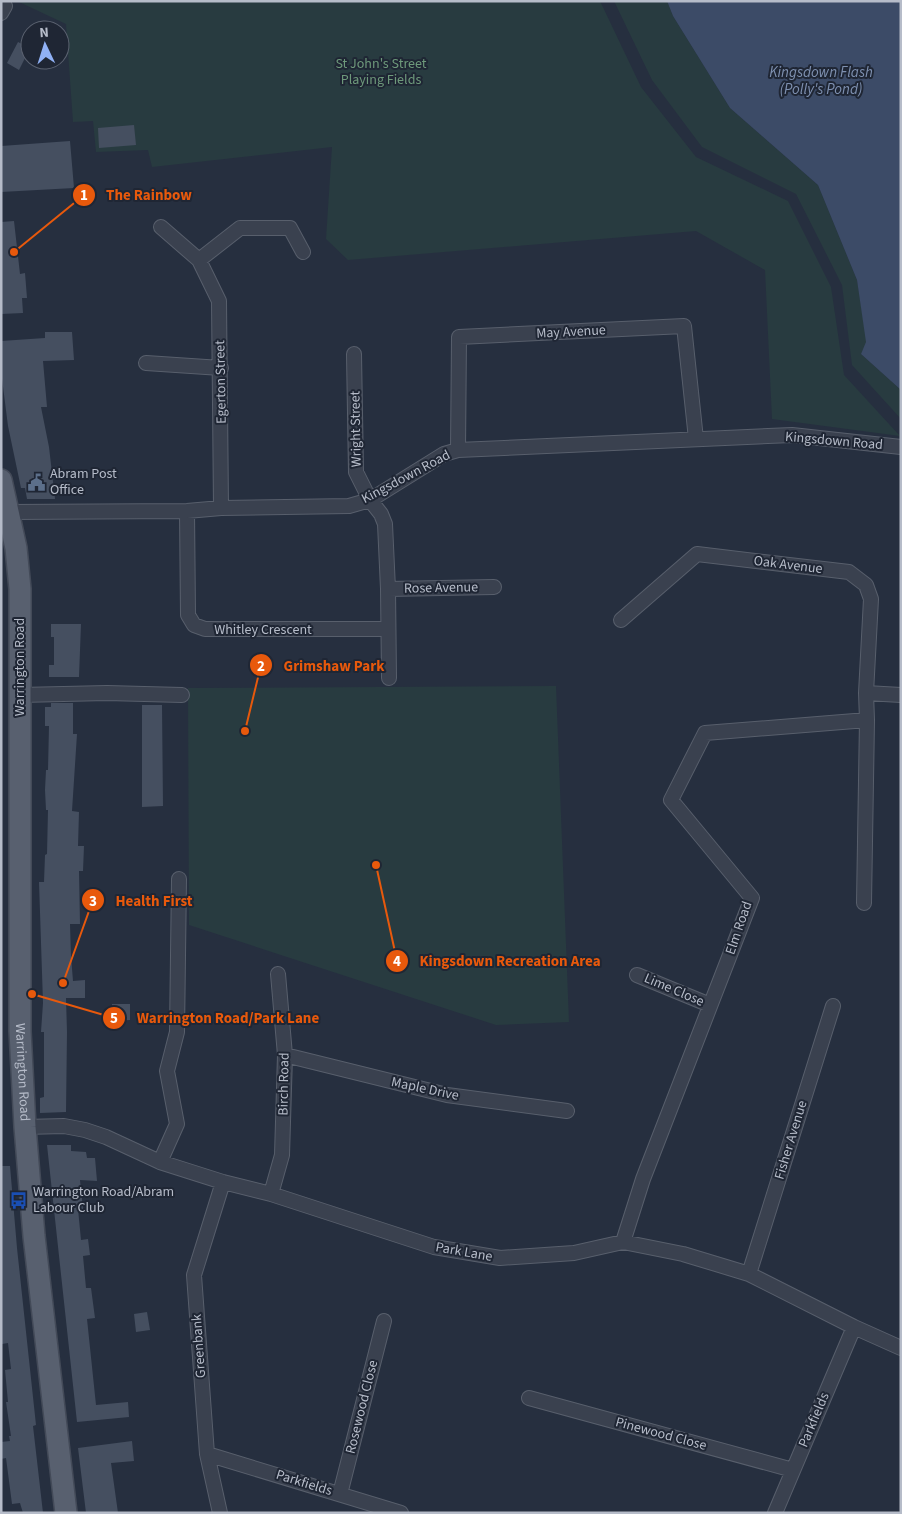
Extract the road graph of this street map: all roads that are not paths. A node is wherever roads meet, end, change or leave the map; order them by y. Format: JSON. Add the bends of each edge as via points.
{"nodes":[{"id":1,"x":161,"y":227,"type":"dead end"},
{"id":2,"x":303,"y":252,"type":"dead end"},
{"id":3,"x":198,"y":260,"type":"junction"},
{"id":4,"x":354,"y":354,"type":"dead end"},
{"id":5,"x":146,"y":363,"type":"dead end"},
{"id":6,"x":221,"y":368,"type":"junction"},
{"id":7,"x":696,"y":439,"type":"junction"},
{"id":8,"x":901,"y":447,"type":"edge"},
{"id":9,"x":458,"y":450,"type":"junction"},
{"id":10,"x":1,"y":480,"type":"edge"},
{"id":11,"x":370,"y":500,"type":"junction"},
{"id":12,"x":221,"y":508,"type":"junction"},
{"id":13,"x":187,"y":511,"type":"junction"},
{"id":14,"x":5,"y":513,"type":"edge"},
{"id":15,"x":494,"y":587,"type":"dead end"},
{"id":16,"x":388,"y":589,"type":"junction"},
{"id":17,"x":621,"y":620,"type":"dead end"},
{"id":18,"x":388,"y":629,"type":"junction"},
{"id":19,"x":389,"y":678,"type":"dead end"},
{"id":20,"x":866,"y":694,"type":"junction"},
{"id":21,"x":20,"y":695,"type":"junction"},
{"id":22,"x":182,"y":695,"type":"dead end"},
{"id":23,"x":901,"y":696,"type":"edge"},
{"id":24,"x":867,"y":720,"type":"junction"},
{"id":25,"x":179,"y":879,"type":"dead end"},
{"id":26,"x":864,"y":903,"type":"dead end"},
{"id":27,"x":278,"y":974,"type":"dead end"},
{"id":28,"x":637,"y":975,"type":"dead end"},
{"id":29,"x":710,"y":1005,"type":"junction"},
{"id":30,"x":833,"y":1006,"type":"dead end"},
{"id":31,"x":285,"y":1055,"type":"junction"},
{"id":32,"x":567,"y":1111,"type":"dead end"},
{"id":33,"x":25,"y":1127,"type":"junction"},
{"id":34,"x":160,"y":1162,"type":"junction"},
{"id":35,"x":223,"y":1182,"type":"junction"},
{"id":36,"x":271,"y":1194,"type":"junction"},
{"id":37,"x":623,"y":1242,"type":"junction"},
{"id":38,"x":749,"y":1274,"type":"junction"},
{"id":39,"x":384,"y":1321,"type":"dead end"},
{"id":40,"x":854,"y":1327,"type":"junction"},
{"id":41,"x":901,"y":1348,"type":"edge"},
{"id":42,"x":530,"y":1398,"type":"dead end"},
{"id":43,"x":207,"y":1454,"type":"junction"},
{"id":44,"x":793,"y":1470,"type":"junction"},
{"id":45,"x":340,"y":1494,"type":"junction"},
{"id":46,"x":66,"y":1513,"type":"edge"},
{"id":47,"x":220,"y":1513,"type":"edge"},
{"id":48,"x":400,"y":1513,"type":"edge"},
{"id":49,"x":775,"y":1513,"type":"edge"}],
"edges":[{"from":1,"to":3,"type":"street","name":"Egerton Street"},
{"from":2,"to":3,"type":"street","via":[[290,228],[240,228]]},
{"from":3,"to":6,"type":"street","name":"Egerton Street","via":[[219,301]]},
{"from":4,"to":11,"type":"street","name":"Wright Street","via":[[356,472]]},
{"from":5,"to":6,"type":"street"},
{"from":6,"to":12,"type":"street","name":"Egerton Street"},
{"from":7,"to":8,"type":"street","name":"Kingsdown Road","via":[[792,435]]},
{"from":7,"to":9,"type":"street","name":"Kingsdown Road"},
{"from":7,"to":9,"type":"street","name":"May Avenue","via":[[684,326],[458,337]]},
{"from":9,"to":11,"type":"street","name":"Kingsdown Road","via":[[444,454]]},
{"from":10,"to":14,"type":"main road","name":"Warrington Road"},
{"from":11,"to":12,"type":"street","name":"Kingsdown Road","via":[[349,506]]},
{"from":11,"to":16,"type":"street","via":[[385,524]]},
{"from":12,"to":13,"type":"street","name":"Kingsdown Road"},
{"from":13,"to":14,"type":"street","name":"Kingsdown Road"},
{"from":13,"to":18,"type":"street","name":"Whitley Crescent","via":[[188,615],[194,625],[205,629]]},
{"from":14,"to":21,"type":"main road","name":"Warrington Road","via":[[16,548],[20,582]]},
{"from":15,"to":16,"type":"street","name":"Rose Avenue"},
{"from":16,"to":18,"type":"street"},
{"from":17,"to":20,"type":"street","name":"Oak Avenue","via":[[697,554],[849,572],[866,585],[871,599]]},
{"from":18,"to":19,"type":"street"},
{"from":20,"to":23,"type":"street"},
{"from":20,"to":24,"type":"street","name":"Oak Avenue"},
{"from":21,"to":22,"type":"street"},
{"from":21,"to":33,"type":"main road","name":"Warrington Road","via":[[20,1012]]},
{"from":24,"to":26,"type":"street","name":"Oak Avenue"},
{"from":24,"to":29,"type":"street","name":"Elm Road","via":[[705,733],[671,800],[752,898]]},
{"from":25,"to":34,"type":"street","via":[[176,1032],[167,1071],[177,1124]]},
{"from":27,"to":31,"type":"street","name":"Birch Road"},
{"from":28,"to":29,"type":"street","name":"Lime Close"},
{"from":29,"to":37,"type":"street","name":"Elm Road","via":[[643,1179]]},
{"from":30,"to":38,"type":"street","name":"Fisher Avenue"},
{"from":31,"to":32,"type":"street","name":"Maple Drive","via":[[448,1095]]},
{"from":31,"to":36,"type":"street","name":"Birch Road","via":[[282,1154]]},
{"from":33,"to":34,"type":"street","name":"Park Lane","via":[[64,1126],[86,1130]]},
{"from":33,"to":46,"type":"main road","name":"Warrington Road","via":[[34,1236]]},
{"from":34,"to":35,"type":"street","name":"Park Lane"},
{"from":35,"to":36,"type":"street","name":"Park Lane"},
{"from":35,"to":43,"type":"street","name":"Greenbank","via":[[194,1275]]},
{"from":36,"to":37,"type":"street","name":"Park Lane","via":[[434,1247],[500,1258],[574,1253]]},
{"from":37,"to":38,"type":"street","name":"Park Lane","via":[[683,1254]]},
{"from":38,"to":40,"type":"street","name":"Park Lane"},
{"from":39,"to":45,"type":"street","name":"Rosewood Close"},
{"from":40,"to":41,"type":"street","name":"Park Lane"},
{"from":40,"to":44,"type":"street","name":"Parkfields"},
{"from":42,"to":44,"type":"street","name":"Pinewood Close"},
{"from":43,"to":45,"type":"street","name":"Parkfields"},
{"from":43,"to":47,"type":"street","name":"Greenbank"},
{"from":44,"to":49,"type":"street","name":"Parkfields"},
{"from":45,"to":48,"type":"street","name":"Parkfields"}]}
